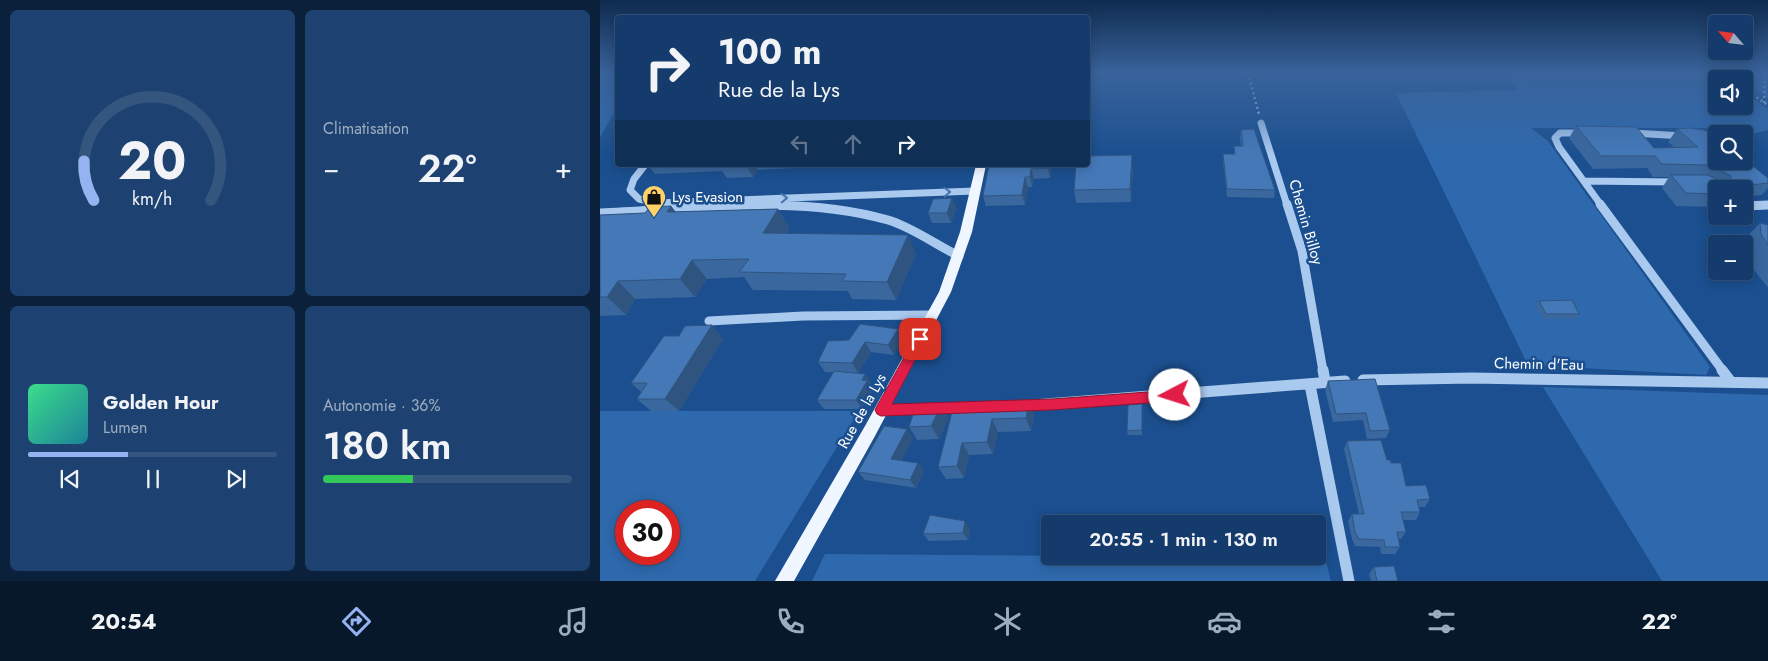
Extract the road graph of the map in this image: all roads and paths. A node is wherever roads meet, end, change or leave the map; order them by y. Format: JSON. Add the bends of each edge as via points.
{"nodes":[{"id":1,"x":1255,"y":100,"type":"edge"},
{"id":2,"x":1760,"y":100,"type":"edge"},
{"id":3,"x":1764,"y":103,"type":"joint"},
{"id":4,"x":1768,"y":104,"type":"edge"},
{"id":5,"x":1261,"y":123,"type":"joint"},
{"id":6,"x":1623,"y":132,"type":"edge"},
{"id":7,"x":1596,"y":133,"type":"edge"},
{"id":8,"x":1697,"y":138,"type":"edge"},
{"id":9,"x":643,"y":167,"type":"edge"},
{"id":10,"x":981,"y":167,"type":"edge"},
{"id":11,"x":1584,"y":181,"type":"junction"},
{"id":12,"x":1689,"y":182,"type":"edge"},
{"id":13,"x":975,"y":191,"type":"junction"},
{"id":14,"x":1768,"y":205,"type":"edge"},
{"id":15,"x":1753,"y":206,"type":"edge"},
{"id":16,"x":600,"y":214,"type":"edge"},
{"id":17,"x":959,"y":256,"type":"junction"},
{"id":18,"x":933,"y":315,"type":"junction"},
{"id":19,"x":709,"y":320,"type":"dead end"},
{"id":20,"x":1325,"y":381,"type":"junction"},
{"id":21,"x":1730,"y":382,"type":"junction"},
{"id":22,"x":1768,"y":383,"type":"edge"},
{"id":23,"x":1310,"y":385,"type":"junction"},
{"id":24,"x":1013,"y":406,"type":"edge"},
{"id":25,"x":976,"y":407,"type":"edge"},
{"id":26,"x":881,"y":410,"type":"junction"},
{"id":27,"x":784,"y":581,"type":"edge"},
{"id":28,"x":1348,"y":581,"type":"edge"}],
"edges":[{"from":1,"to":5,"type":"path"},
{"from":2,"to":3,"type":"path"},
{"from":3,"to":4,"type":"path"},
{"from":5,"to":20,"type":"street","name":"Chemin Billoy","via":[[1302,250]]},
{"from":6,"to":8,"type":"street"},
{"from":7,"to":11,"type":"street","via":[[1560,133],[1555,138]]},
{"from":9,"to":13,"type":"street","one_way":true,"via":[[630,190],[633,196],[653,202]]},
{"from":10,"to":13,"type":"main road","name":"Rue de la Lys"},
{"from":11,"to":12,"type":"street"},
{"from":11,"to":21,"type":"street"},
{"from":13,"to":17,"type":"main road","name":"Rue de la Lys"},
{"from":14,"to":15,"type":"street"},
{"from":16,"to":17,"type":"street","via":[[757,206],[846,210],[890,221]]},
{"from":17,"to":18,"type":"main road","name":"Rue de la Lys"},
{"from":18,"to":19,"type":"street"},
{"from":18,"to":26,"type":"main road","name":"Rue de la Lys"},
{"from":20,"to":21,"type":"street","name":"Chemin d'Eau","via":[[1472,378]]},
{"from":20,"to":23,"type":"street","name":"Chemin d'Eau"},
{"from":21,"to":22,"type":"street","name":"Chemin d'Eau"},
{"from":23,"to":24,"type":"street","name":"Chemin d'Eau"},
{"from":23,"to":28,"type":"street"},
{"from":25,"to":26,"type":"street"},
{"from":26,"to":27,"type":"main road","name":"Rue de la Lys"}]}
